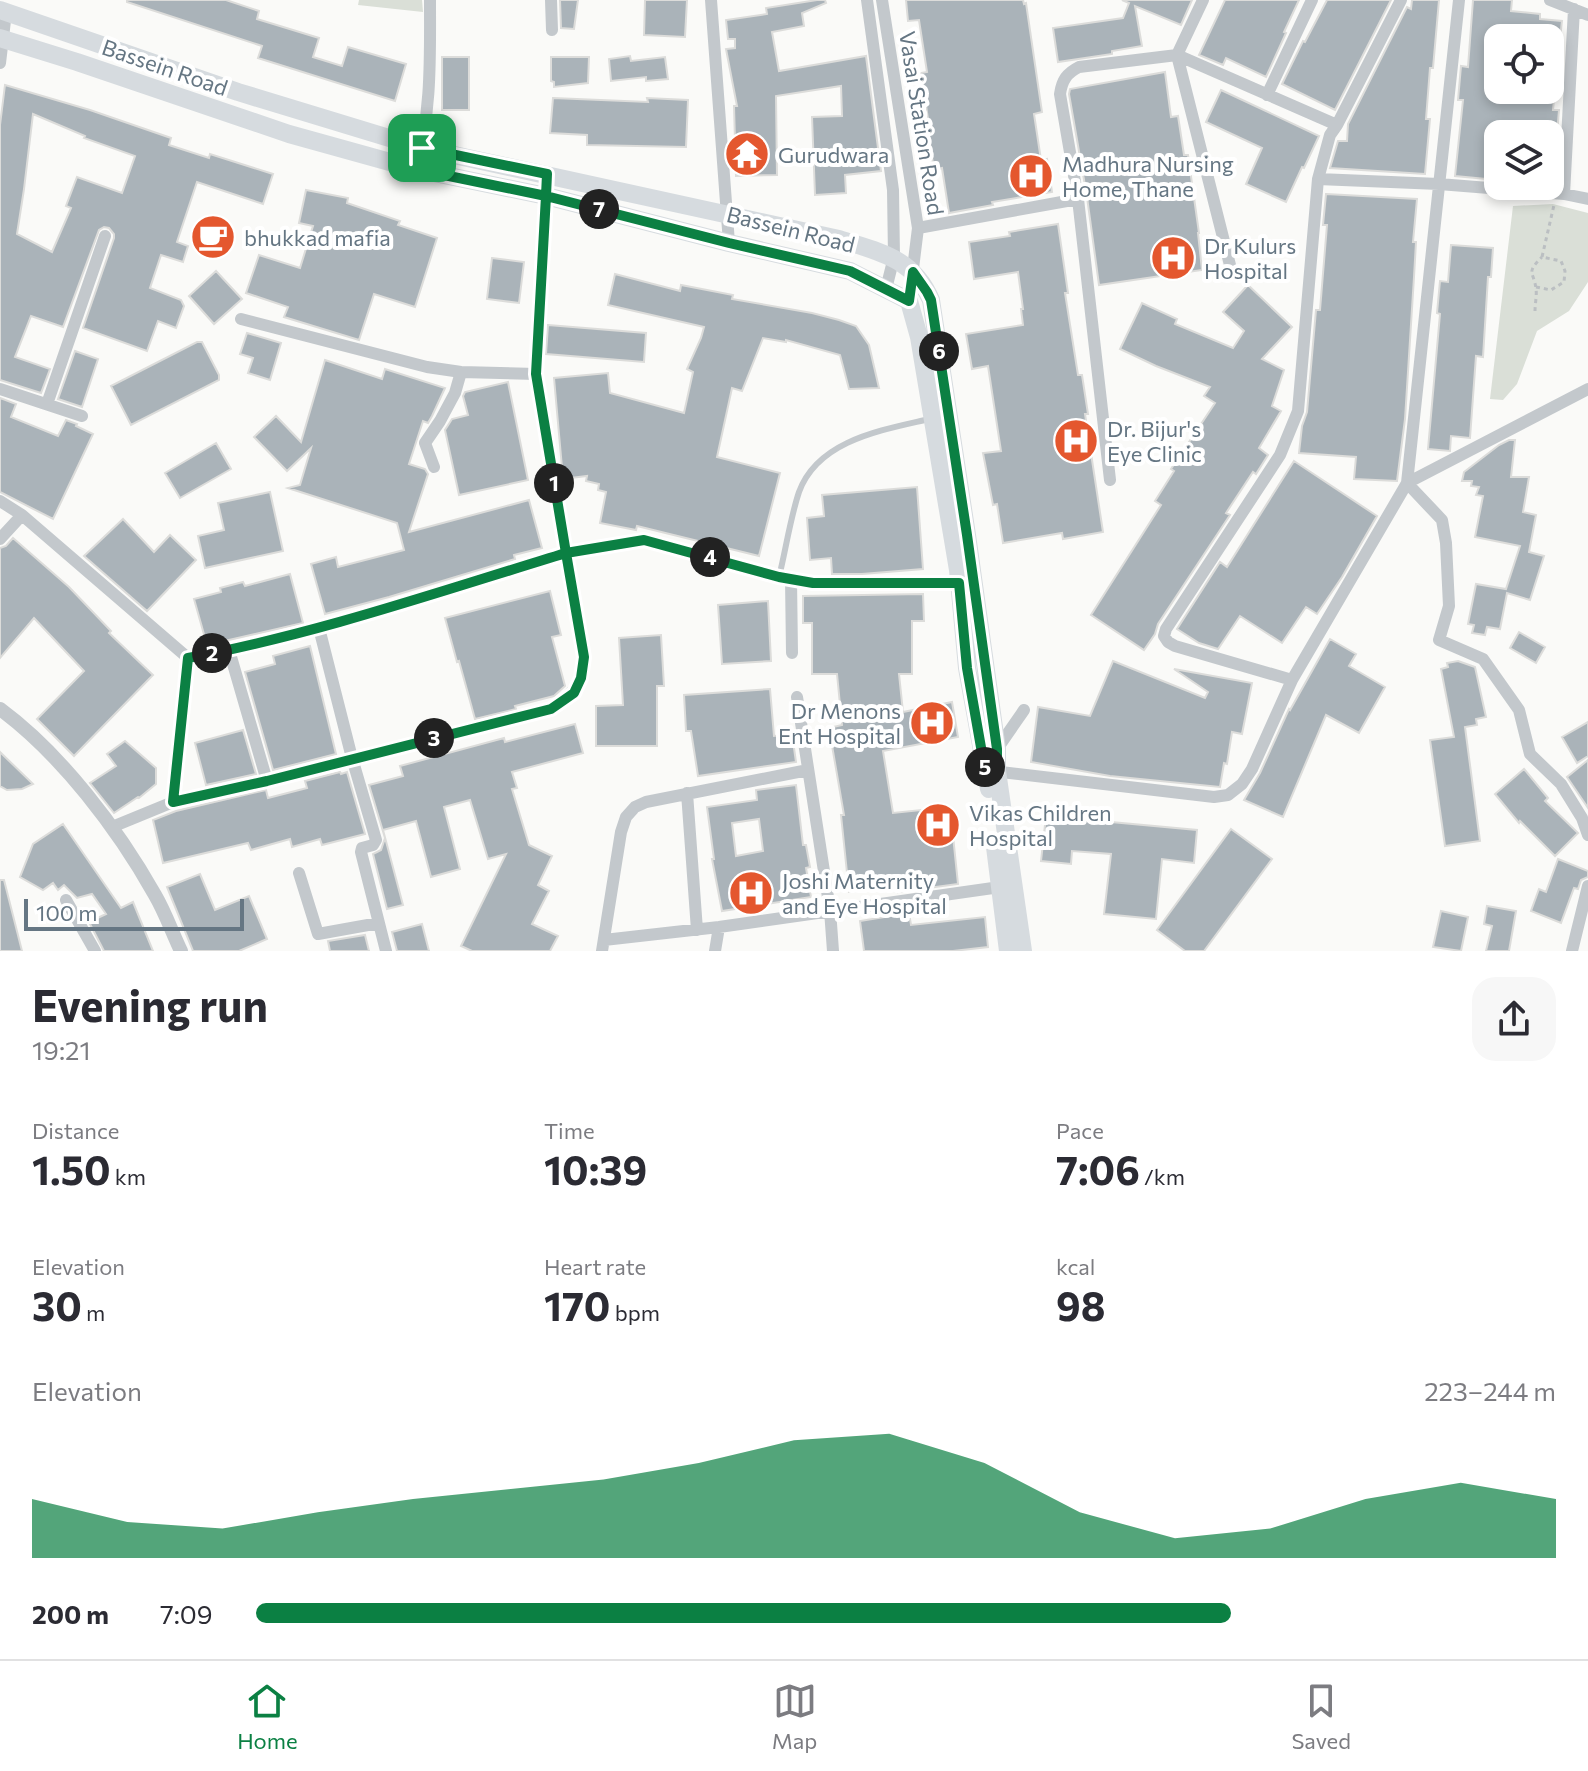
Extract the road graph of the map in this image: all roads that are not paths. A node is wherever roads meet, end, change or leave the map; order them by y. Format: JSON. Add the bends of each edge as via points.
{"nodes":[{"id":1,"x":430,"y":0,"type":"edge"},
{"id":2,"x":551,"y":0,"type":"edge"},
{"id":3,"x":711,"y":0,"type":"edge"},
{"id":4,"x":867,"y":0,"type":"edge"},
{"id":5,"x":882,"y":0,"type":"edge"},
{"id":6,"x":1203,"y":0,"type":"edge"},
{"id":7,"x":1312,"y":0,"type":"edge"},
{"id":8,"x":1401,"y":0,"type":"edge"},
{"id":9,"x":1459,"y":0,"type":"edge"},
{"id":10,"x":1550,"y":0,"type":"edge"},
{"id":11,"x":1574,"y":9,"type":"junction"},
{"id":12,"x":3,"y":11,"type":"edge"},
{"id":13,"x":1588,"y":15,"type":"edge"},
{"id":14,"x":552,"y":30,"type":"dead end"},
{"id":15,"x":1,"y":38,"type":"edge"},
{"id":16,"x":1177,"y":55,"type":"junction"},
{"id":17,"x":0,"y":63,"type":"edge"},
{"id":18,"x":1267,"y":95,"type":"junction"},
{"id":19,"x":1337,"y":125,"type":"junction"},
{"id":20,"x":1564,"y":140,"type":"edge"},
{"id":21,"x":422,"y":148,"type":"junction"},
{"id":22,"x":415,"y":169,"type":"junction"},
{"id":23,"x":547,"y":174,"type":"junction"},
{"id":24,"x":1318,"y":179,"type":"junction"},
{"id":25,"x":1439,"y":184,"type":"junction"},
{"id":26,"x":1484,"y":187,"type":"edge"},
{"id":27,"x":1564,"y":194,"type":"edge"},
{"id":28,"x":546,"y":196,"type":"junction"},
{"id":29,"x":1078,"y":199,"type":"junction"},
{"id":30,"x":1588,"y":199,"type":"edge"},
{"id":31,"x":726,"y":213,"type":"junction"},
{"id":32,"x":918,"y":228,"type":"junction"},
{"id":33,"x":105,"y":236,"type":"dead end"},
{"id":34,"x":729,"y":243,"type":"junction"},
{"id":35,"x":894,"y":257,"type":"junction"},
{"id":36,"x":913,"y":272,"type":"junction"},
{"id":37,"x":1232,"y":273,"type":"dead end"},
{"id":38,"x":886,"y":289,"type":"junction"},
{"id":39,"x":909,"y":301,"type":"junction"},
{"id":40,"x":241,"y":319,"type":"dead end"},
{"id":41,"x":461,"y":372,"type":"junction"},
{"id":42,"x":536,"y":374,"type":"junction"},
{"id":43,"x":0,"y":389,"type":"edge"},
{"id":44,"x":1588,"y":389,"type":"edge"},
{"id":45,"x":47,"y":404,"type":"junction"},
{"id":46,"x":82,"y":416,"type":"dead end"},
{"id":47,"x":932,"y":418,"type":"junction"},
{"id":48,"x":434,"y":467,"type":"dead end"},
{"id":49,"x":1110,"y":480,"type":"dead end"},
{"id":50,"x":1407,"y":483,"type":"junction"},
{"id":51,"x":0,"y":501,"type":"edge"},
{"id":52,"x":22,"y":515,"type":"junction"},
{"id":53,"x":0,"y":539,"type":"edge"},
{"id":54,"x":566,"y":553,"type":"junction"},
{"id":55,"x":785,"y":578,"type":"junction"},
{"id":56,"x":967,"y":583,"type":"junction"},
{"id":57,"x":319,"y":628,"type":"junction"},
{"id":58,"x":229,"y":650,"type":"junction"},
{"id":59,"x":792,"y":653,"type":"dead end"},
{"id":60,"x":188,"y":658,"type":"junction"},
{"id":61,"x":1292,"y":680,"type":"junction"},
{"id":62,"x":797,"y":697,"type":"dead end"},
{"id":63,"x":0,"y":709,"type":"edge"},
{"id":64,"x":1024,"y":710,"type":"dead end"},
{"id":65,"x":997,"y":749,"type":"junction"},
{"id":66,"x":352,"y":758,"type":"junction"},
{"id":67,"x":808,"y":770,"type":"junction"},
{"id":68,"x":991,"y":771,"type":"junction"},
{"id":69,"x":267,"y":781,"type":"junction"},
{"id":70,"x":687,"y":793,"type":"junction"},
{"id":71,"x":173,"y":802,"type":"junction"},
{"id":72,"x":112,"y":827,"type":"junction"},
{"id":73,"x":1588,"y":835,"type":"edge"},
{"id":74,"x":299,"y":873,"type":"dead end"},
{"id":75,"x":1588,"y":886,"type":"edge"},
{"id":76,"x":1000,"y":887,"type":"junction"},
{"id":77,"x":66,"y":900,"type":"dead end"},
{"id":78,"x":830,"y":910,"type":"junction"},
{"id":79,"x":379,"y":923,"type":"junction"},
{"id":80,"x":719,"y":927,"type":"junction"},
{"id":81,"x":697,"y":930,"type":"junction"},
{"id":82,"x":603,"y":946,"type":"edge"},
{"id":83,"x":95,"y":951,"type":"edge"},
{"id":84,"x":181,"y":951,"type":"edge"},
{"id":85,"x":386,"y":951,"type":"edge"},
{"id":86,"x":715,"y":951,"type":"edge"},
{"id":87,"x":833,"y":951,"type":"edge"},
{"id":88,"x":1008,"y":951,"type":"edge"},
{"id":89,"x":1023,"y":951,"type":"edge"},
{"id":90,"x":1572,"y":951,"type":"edge"}],
"edges":[{"from":1,"to":21,"type":"street"},
{"from":2,"to":14,"type":"street"},
{"from":3,"to":31,"type":"street"},
{"from":4,"to":35,"type":"street","via":[[893,190]]},
{"from":5,"to":32,"type":"street","name":"Vasai Station Road"},
{"from":6,"to":16,"type":"street"},
{"from":7,"to":18,"type":"street"},
{"from":8,"to":19,"type":"street"},
{"from":9,"to":25,"type":"street"},
{"from":10,"to":11,"type":"street"},
{"from":11,"to":13,"type":"street"},
{"from":11,"to":20,"type":"street"},
{"from":12,"to":15,"type":"street"},
{"from":12,"to":21,"type":"main road","name":"Bassein Road"},
{"from":15,"to":17,"type":"street"},
{"from":15,"to":22,"type":"main road","name":"Bassein Road","via":[[289,134]]},
{"from":16,"to":18,"type":"street"},
{"from":16,"to":29,"type":"street","via":[[1079,67],[1061,84]]},
{"from":16,"to":37,"type":"street"},
{"from":18,"to":19,"type":"street"},
{"from":19,"to":24,"type":"street"},
{"from":21,"to":22,"type":"street"},
{"from":21,"to":23,"type":"main road","name":"Bassein Road"},
{"from":22,"to":28,"type":"main road","name":"Bassein Road"},
{"from":23,"to":28,"type":"street"},
{"from":23,"to":31,"type":"main road","name":"Bassein Road"},
{"from":24,"to":25,"type":"street"},
{"from":24,"to":61,"type":"street","via":[[1298,411],[1280,455],[1164,636],[1175,646]]},
{"from":25,"to":26,"type":"street"},
{"from":25,"to":50,"type":"street"},
{"from":27,"to":30,"type":"street"},
{"from":28,"to":34,"type":"main road","name":"Bassein Road"},
{"from":28,"to":42,"type":"street"},
{"from":29,"to":32,"type":"street"},
{"from":29,"to":49,"type":"street"},
{"from":31,"to":34,"type":"street"},
{"from":31,"to":35,"type":"main road","name":"Bassein Road"},
{"from":32,"to":36,"type":"street","name":"Vasai Station Road"},
{"from":33,"to":45,"type":"street"},
{"from":34,"to":38,"type":"main road","name":"Bassein Road","via":[[850,271]]},
{"from":35,"to":36,"type":"main road","name":"Bassein Road"},
{"from":35,"to":38,"type":"street"},
{"from":36,"to":39,"type":"street","name":"Vasai Station Road"},
{"from":36,"to":56,"type":"main road","name":"Bassein Road","via":[[931,300]]},
{"from":38,"to":39,"type":"main road","name":"Bassein Road"},
{"from":39,"to":47,"type":"main road","name":"Bassein Road"},
{"from":40,"to":41,"type":"street"},
{"from":41,"to":42,"type":"street"},
{"from":41,"to":48,"type":"street","via":[[455,393],[425,443]]},
{"from":42,"to":54,"type":"street"},
{"from":43,"to":45,"type":"street"},
{"from":44,"to":50,"type":"street"},
{"from":45,"to":46,"type":"street"},
{"from":47,"to":55,"type":"lane","via":[[871,432],[823,457],[800,491]]},
{"from":47,"to":56,"type":"main road","name":"Bassein Road"},
{"from":50,"to":61,"type":"street"},
{"from":50,"to":73,"type":"street","via":[[1442,520],[1449,606],[1439,640],[1483,659],[1519,710],[1530,754],[1561,784]]},
{"from":51,"to":52,"type":"street"},
{"from":52,"to":53,"type":"street"},
{"from":52,"to":60,"type":"street"},
{"from":54,"to":55,"type":"street","via":[[644,540]]},
{"from":54,"to":57,"type":"street"},
{"from":54,"to":66,"type":"street","via":[[584,657],[574,693],[551,709]]},
{"from":55,"to":56,"type":"street","via":[[813,583]]},
{"from":55,"to":59,"type":"street"},
{"from":56,"to":65,"type":"main road","name":"Bassein Road"},
{"from":56,"to":68,"type":"main road","name":"Bassein Road","via":[[967,668]]},
{"from":57,"to":58,"type":"street"},
{"from":57,"to":66,"type":"street"},
{"from":58,"to":60,"type":"street"},
{"from":58,"to":69,"type":"street"},
{"from":60,"to":71,"type":"street"},
{"from":61,"to":68,"type":"street","via":[[1252,769],[1228,795]]},
{"from":62,"to":67,"type":"street"},
{"from":63,"to":72,"type":"street","via":[[61,766]]},
{"from":64,"to":65,"type":"street"},
{"from":65,"to":68,"type":"main road","name":"Bassein Road"},
{"from":66,"to":69,"type":"street"},
{"from":66,"to":79,"type":"street","via":[[376,840],[361,852]]},
{"from":67,"to":70,"type":"street"},
{"from":67,"to":78,"type":"street"},
{"from":68,"to":76,"type":"main road","name":"Bassein Road"},
{"from":68,"to":89,"type":"main road","name":"Bassein Road"},
{"from":69,"to":71,"type":"street"},
{"from":70,"to":81,"type":"street"},
{"from":70,"to":82,"type":"street","via":[[646,802],[626,817]]},
{"from":71,"to":72,"type":"street"},
{"from":72,"to":84,"type":"street","via":[[155,895]]},
{"from":74,"to":79,"type":"street","via":[[318,934]]},
{"from":75,"to":90,"type":"street"},
{"from":76,"to":78,"type":"street"},
{"from":76,"to":88,"type":"main road","name":"Bassein Road"},
{"from":77,"to":83,"type":"street"},
{"from":78,"to":80,"type":"street"},
{"from":78,"to":87,"type":"street"},
{"from":79,"to":85,"type":"street"},
{"from":80,"to":81,"type":"street"},
{"from":80,"to":86,"type":"street"},
{"from":81,"to":82,"type":"street"}]}
